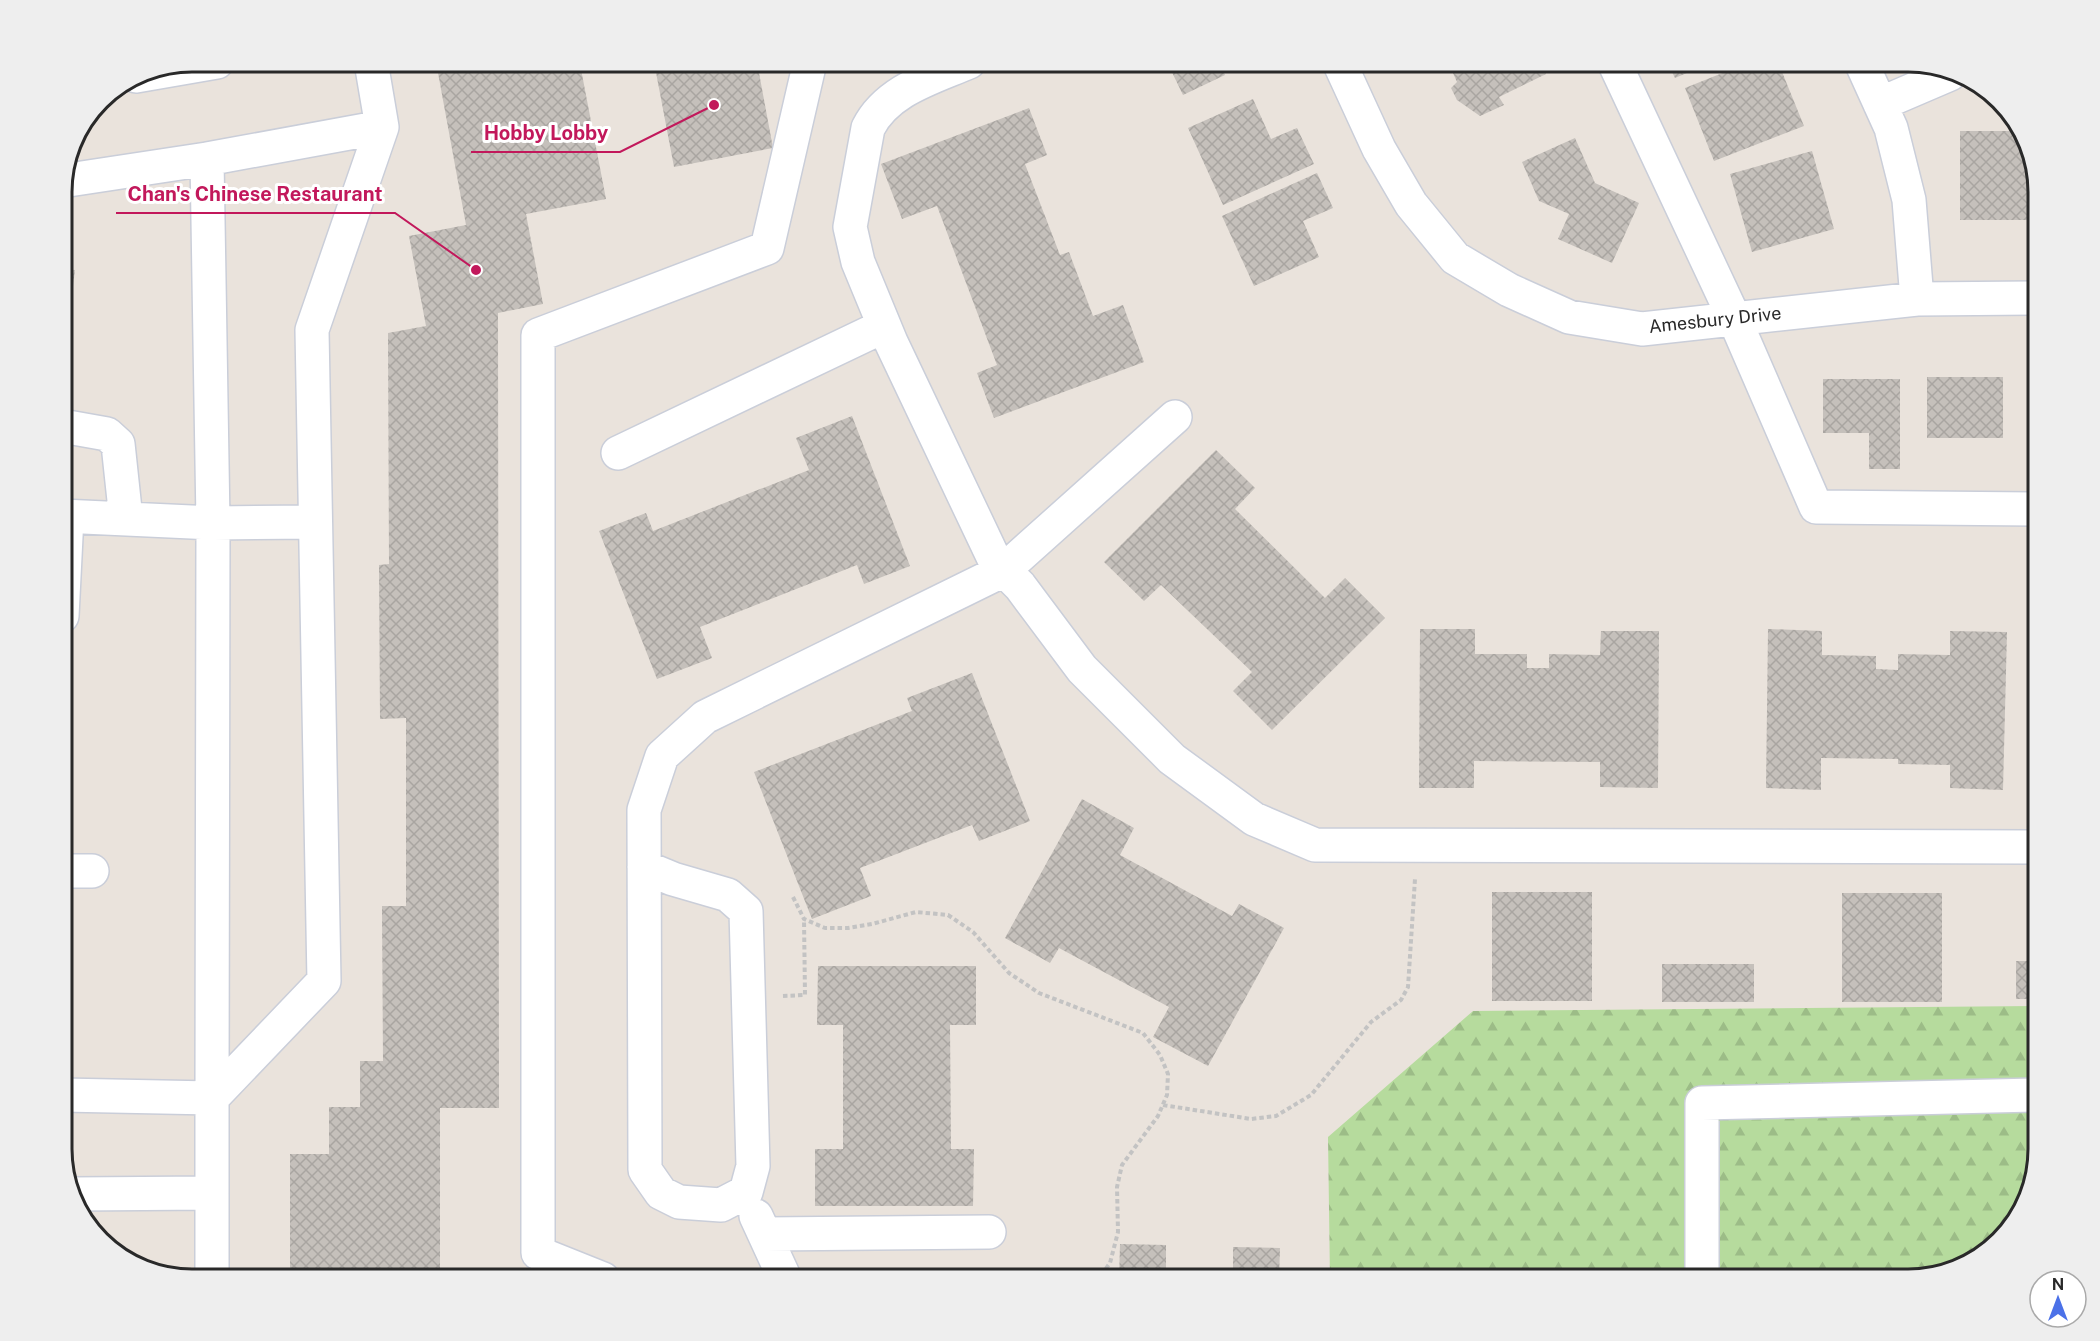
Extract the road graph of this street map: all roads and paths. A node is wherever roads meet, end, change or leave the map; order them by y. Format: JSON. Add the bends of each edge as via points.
{"nodes":[{"id":1,"x":373,"y":72,"type":"edge"},
{"id":2,"x":808,"y":72,"type":"edge"},
{"id":3,"x":947,"y":72,"type":"edge"},
{"id":4,"x":1344,"y":72,"type":"edge"},
{"id":5,"x":1619,"y":72,"type":"edge"},
{"id":6,"x":1866,"y":72,"type":"edge"},
{"id":7,"x":1943,"y":77,"type":"edge"},
{"id":8,"x":1880,"y":104,"type":"junction"},
{"id":9,"x":382,"y":127,"type":"junction"},
{"id":10,"x":207,"y":159,"type":"junction"},
{"id":11,"x":73,"y":179,"type":"edge"},
{"id":12,"x":2028,"y":298,"type":"edge"},
{"id":13,"x":1917,"y":299,"type":"junction"},
{"id":14,"x":1734,"y":318,"type":"junction"},
{"id":15,"x":884,"y":326,"type":"junction"},
{"id":16,"x":1175,"y":417,"type":"dead end"},
{"id":17,"x":72,"y":428,"type":"edge"},
{"id":18,"x":618,"y":453,"type":"dead end"},
{"id":19,"x":2028,"y":509,"type":"edge"},
{"id":20,"x":72,"y":517,"type":"edge"},
{"id":21,"x":126,"y":519,"type":"junction"},
{"id":22,"x":315,"y":522,"type":"junction"},
{"id":23,"x":213,"y":523,"type":"junction"},
{"id":24,"x":1004,"y":570,"type":"junction"},
{"id":25,"x":1416,"y":845,"type":"junction"},
{"id":26,"x":2028,"y":847,"type":"edge"},
{"id":27,"x":644,"y":867,"type":"junction"},
{"id":28,"x":793,"y":897,"type":"dead end"},
{"id":29,"x":804,"y":919,"type":"junction"},
{"id":30,"x":748,"y":997,"type":"junction"},
{"id":31,"x":72,"y":1095,"type":"edge"},
{"id":32,"x":2028,"y":1095,"type":"edge"},
{"id":33,"x":212,"y":1098,"type":"junction"},
{"id":34,"x":1162,"y":1105,"type":"junction"},
{"id":35,"x":746,"y":1192,"type":"junction"},
{"id":36,"x":212,"y":1193,"type":"junction"},
{"id":37,"x":81,"y":1194,"type":"edge"},
{"id":38,"x":989,"y":1232,"type":"dead end"},
{"id":39,"x":765,"y":1234,"type":"junction"},
{"id":40,"x":206,"y":1269,"type":"edge"},
{"id":41,"x":577,"y":1269,"type":"edge"},
{"id":42,"x":780,"y":1269,"type":"edge"},
{"id":43,"x":1106,"y":1269,"type":"edge"},
{"id":44,"x":1702,"y":1269,"type":"edge"}],
"edges":[{"from":1,"to":9,"type":"street"},
{"from":2,"to":41,"type":"street","via":[[767,248],[538,334],[538,1253]]},
{"from":3,"to":15,"type":"street","via":[[898,94],[875,113],[868,128],[850,227],[858,262]]},
{"from":4,"to":14,"type":"street","name":"Amesbury Drive","via":[[1379,149],[1411,204],[1455,258],[1509,290],[1569,317],[1642,329]]},
{"from":5,"to":14,"type":"street"},
{"from":6,"to":8,"type":"street"},
{"from":7,"to":8,"type":"street"},
{"from":8,"to":13,"type":"street","via":[[1891,128],[1909,200]]},
{"from":9,"to":10,"type":"street"},
{"from":9,"to":22,"type":"street","via":[[312,330]]},
{"from":10,"to":11,"type":"street"},
{"from":10,"to":23,"type":"street"},
{"from":12,"to":13,"type":"street","name":"Amesbury Drive"},
{"from":13,"to":14,"type":"street","name":"Amesbury Drive"},
{"from":14,"to":19,"type":"street","via":[[1816,507]]},
{"from":15,"to":18,"type":"street"},
{"from":15,"to":24,"type":"street","via":[[995,561]]},
{"from":16,"to":24,"type":"street"},
{"from":17,"to":21,"type":"street","via":[[106,434],[118,444]]},
{"from":20,"to":21,"type":"street"},
{"from":21,"to":23,"type":"street"},
{"from":22,"to":23,"type":"street"},
{"from":22,"to":33,"type":"street","via":[[324,981]]},
{"from":23,"to":33,"type":"street"},
{"from":24,"to":25,"type":"street","via":[[1082,669],[1172,759],[1254,819],[1315,845]]},
{"from":24,"to":27,"type":"street","via":[[705,717],[662,756],[644,810]]},
{"from":25,"to":26,"type":"street"},
{"from":25,"to":34,"type":"path","via":[[1408,987],[1401,1000],[1371,1022],[1311,1095],[1276,1116],[1251,1119]]},
{"from":27,"to":30,"type":"street","via":[[728,894],[746,911]]},
{"from":27,"to":35,"type":"street","via":[[645,1170],[662,1193],[679,1202],[722,1205]]},
{"from":28,"to":29,"type":"path"},
{"from":29,"to":30,"type":"path","via":[[805,995]]},
{"from":29,"to":34,"type":"path","via":[[825,928],[848,928],[916,912],[948,915],[973,932],[1009,974],[1039,993],[1143,1033],[1160,1055],[1168,1074],[1167,1095]]},
{"from":30,"to":35,"type":"street","via":[[753,1166]]},
{"from":31,"to":33,"type":"street"},
{"from":32,"to":44,"type":"street","via":[[1702,1103]]},
{"from":33,"to":36,"type":"street"},
{"from":34,"to":43,"type":"path","via":[[1122,1165],[1117,1187],[1118,1232]]},
{"from":35,"to":39,"type":"street"},
{"from":36,"to":37,"type":"street"},
{"from":36,"to":40,"type":"street"},
{"from":38,"to":39,"type":"street"},
{"from":39,"to":42,"type":"street"}]}
